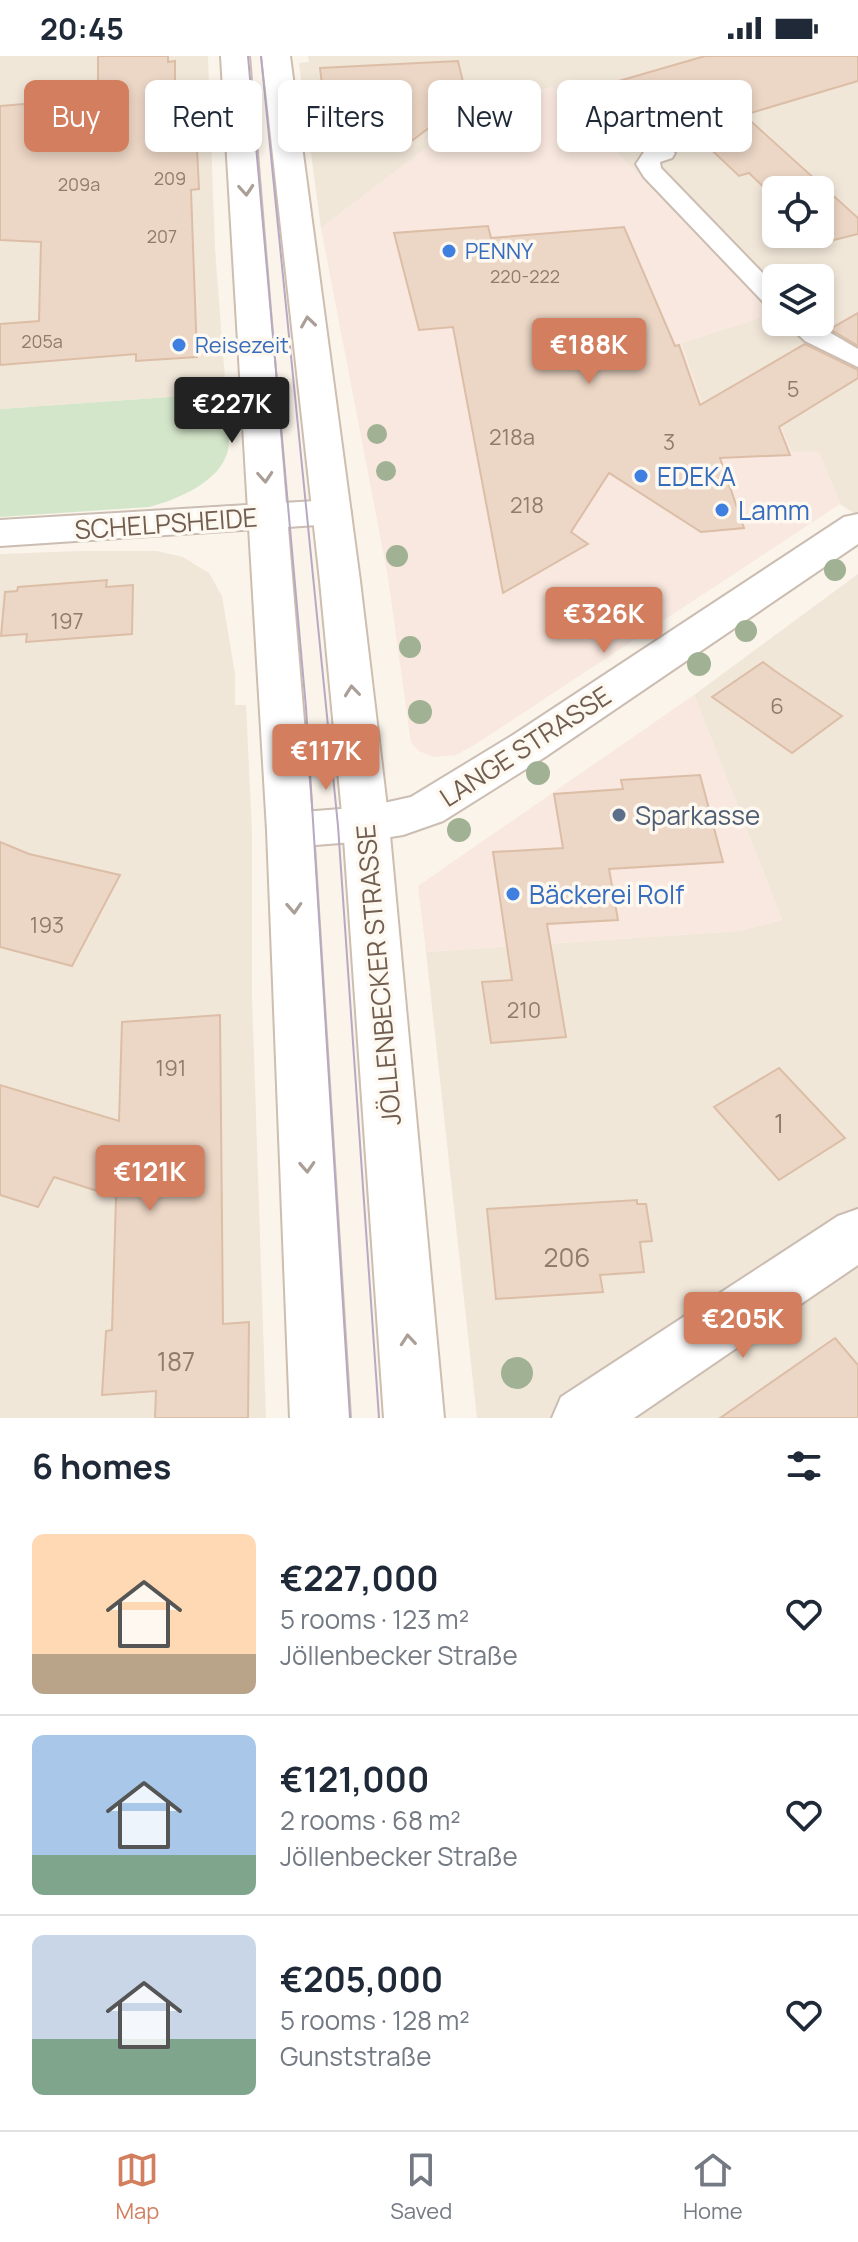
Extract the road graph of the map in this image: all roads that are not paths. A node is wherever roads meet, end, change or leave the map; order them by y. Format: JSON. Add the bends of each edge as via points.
{"nodes":[{"id":1,"x":235,"y":56,"type":"edge"},
{"id":2,"x":276,"y":56,"type":"edge"},
{"id":3,"x":664,"y":153,"type":"dead end"},
{"id":4,"x":762,"y":286,"type":"edge"},
{"id":5,"x":814,"y":336,"type":"edge"},
{"id":6,"x":858,"y":359,"type":"edge"},
{"id":7,"x":332,"y":512,"type":"junction"},
{"id":8,"x":268,"y":516,"type":"junction"},
{"id":9,"x":858,"y":526,"type":"edge"},
{"id":10,"x":0,"y":533,"type":"edge"},
{"id":11,"x":366,"y":824,"type":"junction"},
{"id":12,"x":290,"y":830,"type":"junction"},
{"id":13,"x":858,"y":1234,"type":"edge"},
{"id":14,"x":320,"y":1418,"type":"edge"},
{"id":15,"x":414,"y":1418,"type":"edge"},
{"id":16,"x":582,"y":1418,"type":"edge"}],
"edges":[{"from":1,"to":8,"type":"main road","one_way":true},
{"from":7,"to":2,"type":"main road","name":"JÖLLENBECKER STRASSE","one_way":true},
{"from":3,"to":4,"type":"lane","via":[[647,164],[652,172]]},
{"from":5,"to":6,"type":"lane"},
{"from":7,"to":8,"type":"main road","name":"SCHELPSHEIDE"},
{"from":11,"to":7,"type":"main road","name":"JÖLLENBECKER STRASSE","one_way":true},
{"from":8,"to":10,"type":"main road","name":"SCHELPSHEIDE"},
{"from":8,"to":12,"type":"main road"},
{"from":9,"to":11,"type":"main road","name":"LANGE STRASSE","via":[[451,796],[403,818]]},
{"from":11,"to":12,"type":"main road","name":"LANGE STRASSE"},
{"from":15,"to":11,"type":"main road","name":"JÖLLENBECKER STRASSE","one_way":true},
{"from":12,"to":14,"type":"main road","one_way":true},
{"from":13,"to":16,"type":"main road"}]}
